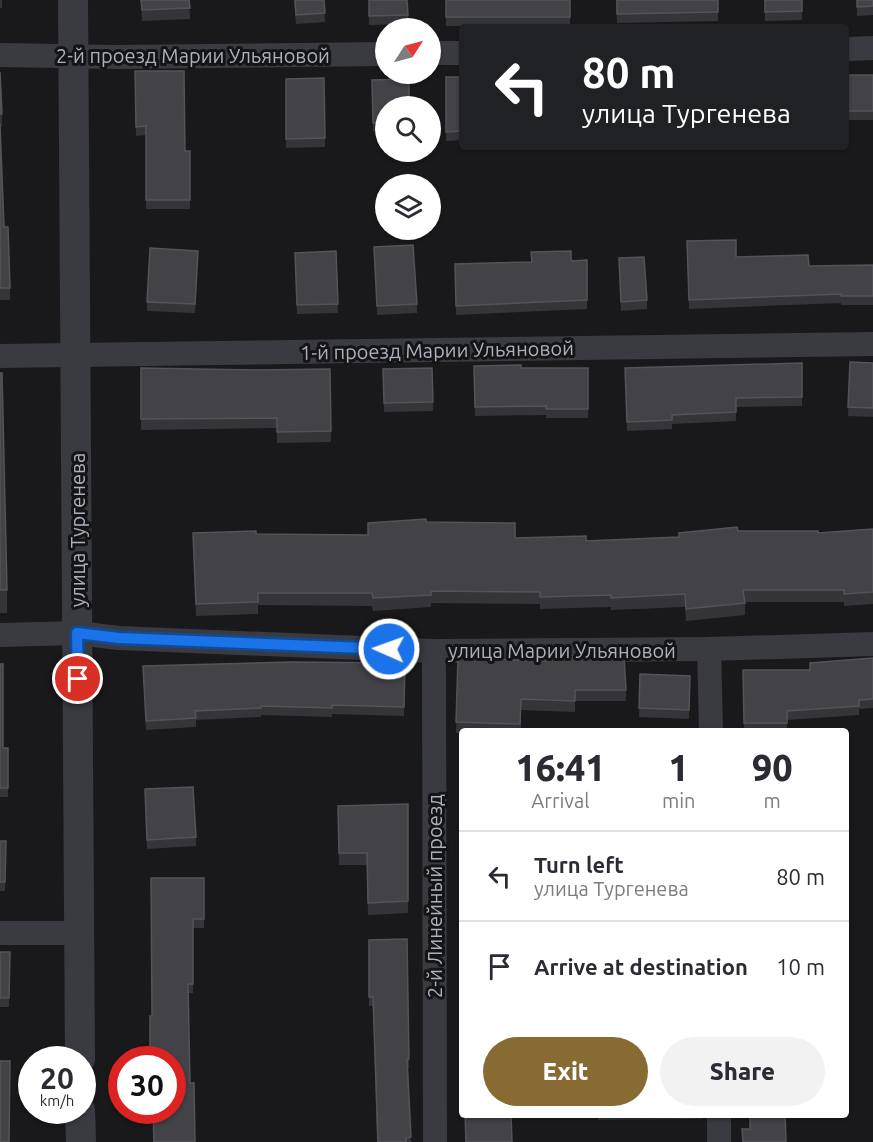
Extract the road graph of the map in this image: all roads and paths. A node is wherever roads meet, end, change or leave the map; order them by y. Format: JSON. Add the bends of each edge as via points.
{"nodes":[{"id":1,"x":73,"y":0,"type":"edge"},
{"id":2,"x":873,"y":48,"type":"edge"},
{"id":3,"x":849,"y":49,"type":"edge"},
{"id":4,"x":441,"y":53,"type":"edge"},
{"id":5,"x":459,"y":53,"type":"edge"},
{"id":6,"x":375,"y":54,"type":"edge"},
{"id":7,"x":0,"y":56,"type":"edge"},
{"id":8,"x":74,"y":56,"type":"junction"},
{"id":9,"x":873,"y":344,"type":"edge"},
{"id":10,"x":75,"y":355,"type":"junction"},
{"id":11,"x":0,"y":356,"type":"edge"},
{"id":12,"x":77,"y":633,"type":"junction"},
{"id":13,"x":0,"y":635,"type":"edge"},
{"id":14,"x":873,"y":644,"type":"edge"},
{"id":15,"x":709,"y":649,"type":"junction"},
{"id":16,"x":434,"y":651,"type":"junction"},
{"id":17,"x":711,"y":728,"type":"edge"},
{"id":18,"x":0,"y":933,"type":"edge"},
{"id":19,"x":79,"y":933,"type":"junction"},
{"id":20,"x":80,"y":1046,"type":"edge"},
{"id":21,"x":719,"y":1118,"type":"edge"},
{"id":22,"x":80,"y":1124,"type":"edge"},
{"id":23,"x":81,"y":1142,"type":"edge"},
{"id":24,"x":435,"y":1142,"type":"edge"},
{"id":25,"x":719,"y":1142,"type":"edge"}],
"edges":[{"from":1,"to":8,"type":"street","name":"улица Тургенева"},
{"from":2,"to":3,"type":"street"},
{"from":4,"to":5,"type":"street"},
{"from":6,"to":8,"type":"street","name":"2-й проезд Марии Ульяновой"},
{"from":7,"to":8,"type":"street","name":"2-й проезд Марии Ульяновой"},
{"from":8,"to":10,"type":"street","name":"улица Тургенева"},
{"from":9,"to":10,"type":"street","name":"1-й проезд Марии Ульяновой"},
{"from":10,"to":11,"type":"street","name":"1-й проезд Марии Ульяновой"},
{"from":10,"to":12,"type":"street","name":"улица Тургенева"},
{"from":12,"to":13,"type":"street","name":"улица Марии Ульяновой"},
{"from":12,"to":16,"type":"street","name":"улица Марии Ульяновой"},
{"from":12,"to":19,"type":"street","name":"улица Тургенева"},
{"from":14,"to":15,"type":"street","name":"улица Марии Ульяновой"},
{"from":15,"to":16,"type":"street","name":"улица Марии Ульяновой"},
{"from":15,"to":17,"type":"street"},
{"from":16,"to":24,"type":"street","name":"2-й Линейный проезд"},
{"from":18,"to":19,"type":"street"},
{"from":19,"to":20,"type":"street","name":"улица Тургенева"},
{"from":21,"to":25,"type":"street"},
{"from":22,"to":23,"type":"street"}]}
